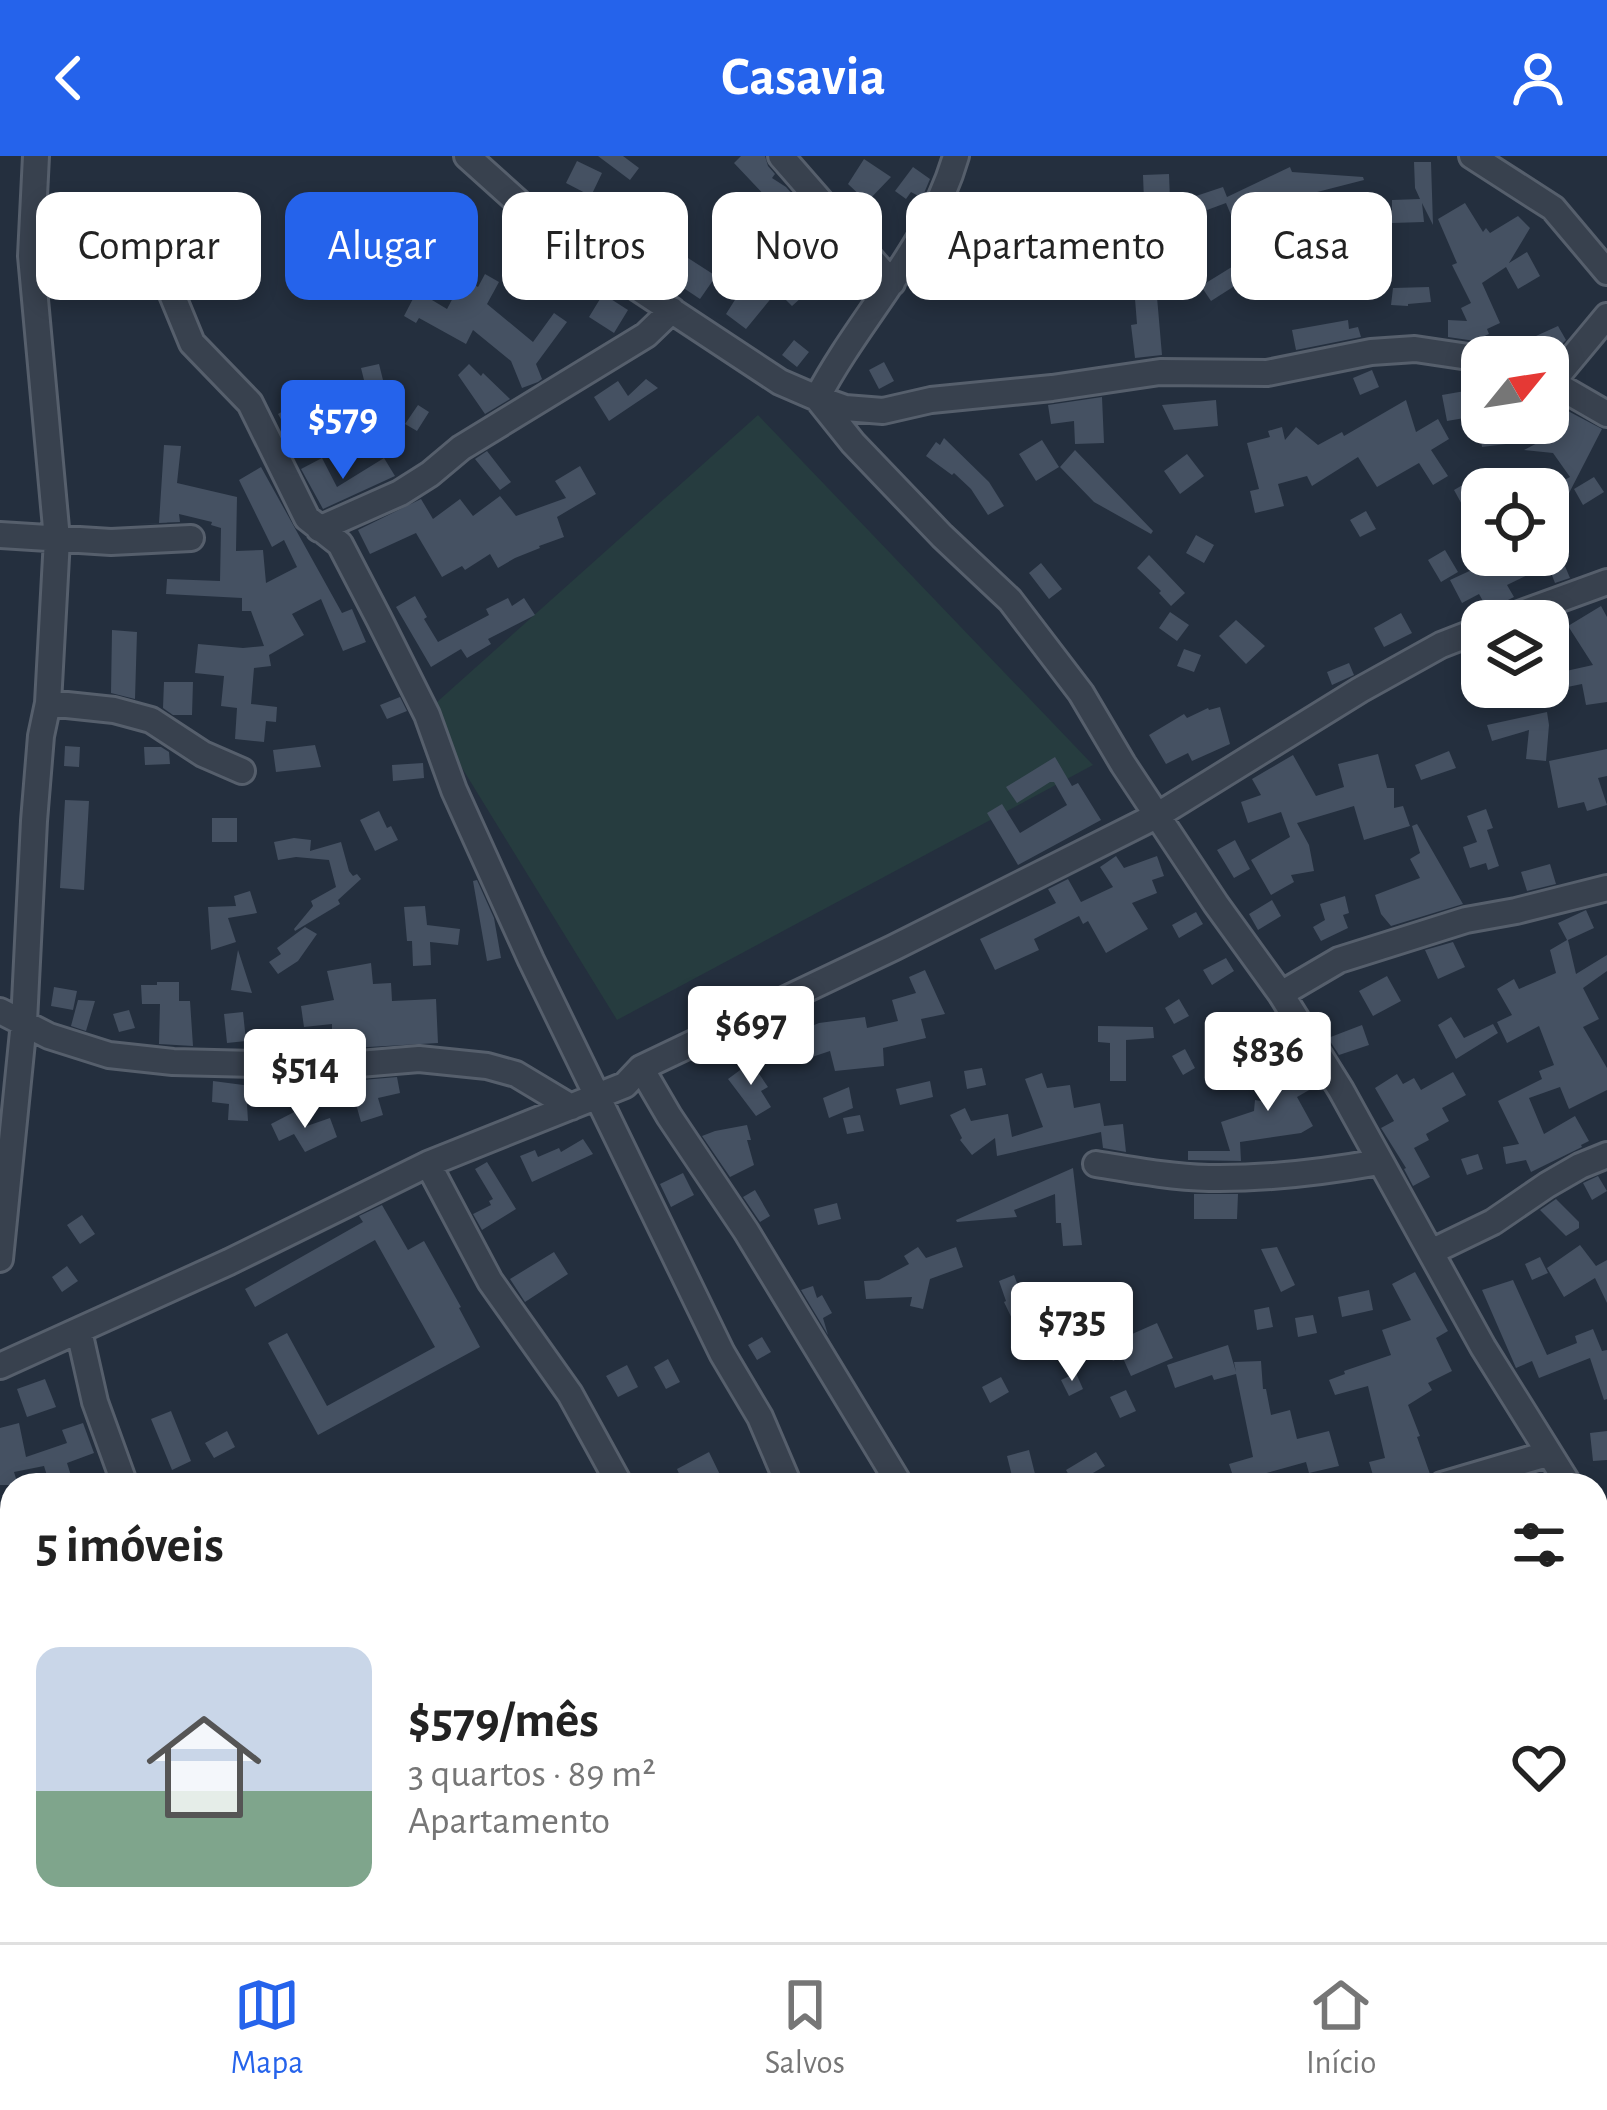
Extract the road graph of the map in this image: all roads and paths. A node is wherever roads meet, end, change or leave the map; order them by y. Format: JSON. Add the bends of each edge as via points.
{"nodes":[{"id":1,"x":36,"y":156,"type":"edge"},
{"id":2,"x":467,"y":156,"type":"edge"},
{"id":3,"x":781,"y":156,"type":"edge"},
{"id":4,"x":956,"y":156,"type":"edge"},
{"id":5,"x":1472,"y":156,"type":"edge"},
{"id":6,"x":1607,"y":272,"type":"edge"},
{"id":7,"x":892,"y":284,"type":"junction"},
{"id":8,"x":174,"y":300,"type":"edge"},
{"id":9,"x":672,"y":310,"type":"junction"},
{"id":10,"x":1607,"y":316,"type":"edge"},
{"id":11,"x":1461,"y":355,"type":"edge"},
{"id":12,"x":1569,"y":360,"type":"edge"},
{"id":13,"x":1569,"y":392,"type":"edge"},
{"id":14,"x":817,"y":398,"type":"junction"},
{"id":15,"x":883,"y":411,"type":"junction"},
{"id":16,"x":1607,"y":414,"type":"edge"},
{"id":17,"x":853,"y":443,"type":"junction"},
{"id":18,"x":319,"y":529,"type":"junction"},
{"id":19,"x":0,"y":535,"type":"edge"},
{"id":20,"x":191,"y":538,"type":"dead end"},
{"id":21,"x":57,"y":539,"type":"junction"},
{"id":22,"x":1607,"y":582,"type":"edge"},
{"id":23,"x":1558,"y":600,"type":"edge"},
{"id":24,"x":1461,"y":637,"type":"edge"},
{"id":25,"x":48,"y":704,"type":"junction"},
{"id":26,"x":242,"y":771,"type":"dead end"},
{"id":27,"x":1158,"y":815,"type":"junction"},
{"id":28,"x":1607,"y":888,"type":"edge"},
{"id":29,"x":1281,"y":994,"type":"junction"},
{"id":30,"x":12,"y":1017,"type":"edge"},
{"id":31,"x":641,"y":1068,"type":"junction"},
{"id":32,"x":597,"y":1097,"type":"junction"},
{"id":33,"x":571,"y":1107,"type":"junction"},
{"id":34,"x":1607,"y":1155,"type":"edge"},
{"id":35,"x":1379,"y":1162,"type":"junction"},
{"id":36,"x":428,"y":1164,"type":"junction"},
{"id":37,"x":1096,"y":1164,"type":"dead end"},
{"id":38,"x":1431,"y":1252,"type":"junction"},
{"id":39,"x":0,"y":1259,"type":"edge"},
{"id":40,"x":79,"y":1331,"type":"junction"},
{"id":41,"x":0,"y":1366,"type":"edge"},
{"id":42,"x":1547,"y":1454,"type":"junction"},
{"id":43,"x":121,"y":1473,"type":"edge"},
{"id":44,"x":613,"y":1473,"type":"edge"},
{"id":45,"x":784,"y":1473,"type":"edge"},
{"id":46,"x":893,"y":1473,"type":"edge"},
{"id":47,"x":1483,"y":1473,"type":"edge"},
{"id":48,"x":1560,"y":1473,"type":"edge"}],
"edges":[{"from":1,"to":21,"type":"street","via":[[32,256]]},
{"from":2,"to":9,"type":"street","via":[[548,229]]},
{"from":3,"to":7,"type":"street"},
{"from":4,"to":7,"type":"street"},
{"from":5,"to":6,"type":"street","via":[[1553,208]]},
{"from":7,"to":14,"type":"street"},
{"from":8,"to":18,"type":"street","via":[[192,343],[250,403]]},
{"from":9,"to":14,"type":"street"},
{"from":9,"to":18,"type":"street","via":[[646,335],[415,483]]},
{"from":10,"to":12,"type":"street"},
{"from":11,"to":15,"type":"street","via":[[1415,349],[1267,373],[1160,372]]},
{"from":13,"to":16,"type":"street"},
{"from":14,"to":15,"type":"street"},
{"from":14,"to":17,"type":"street"},
{"from":15,"to":17,"type":"street"},
{"from":17,"to":27,"type":"street","via":[[1010,600]]},
{"from":18,"to":32,"type":"street","via":[[340,544],[427,716]]},
{"from":19,"to":21,"type":"street"},
{"from":20,"to":21,"type":"street"},
{"from":21,"to":25,"type":"street"},
{"from":22,"to":23,"type":"street"},
{"from":24,"to":27,"type":"street"},
{"from":25,"to":26,"type":"street","via":[[151,719]]},
{"from":25,"to":30,"type":"street"},
{"from":27,"to":29,"type":"street"},
{"from":27,"to":31,"type":"street"},
{"from":28,"to":29,"type":"street","via":[[1339,960]]},
{"from":29,"to":35,"type":"street"},
{"from":30,"to":33,"type":"street","via":[[109,1055],[173,1062],[470,1064],[516,1074]]},
{"from":30,"to":39,"type":"street"},
{"from":31,"to":32,"type":"street"},
{"from":31,"to":46,"type":"street"},
{"from":32,"to":33,"type":"street"},
{"from":32,"to":45,"type":"street"},
{"from":33,"to":36,"type":"street"},
{"from":34,"to":38,"type":"street"},
{"from":35,"to":37,"type":"street","via":[[1212,1178]]},
{"from":35,"to":38,"type":"street"},
{"from":36,"to":40,"type":"street"},
{"from":36,"to":44,"type":"street","via":[[490,1281],[570,1394]]},
{"from":38,"to":42,"type":"street"},
{"from":40,"to":41,"type":"street"},
{"from":40,"to":43,"type":"street"},
{"from":42,"to":47,"type":"street"},
{"from":42,"to":48,"type":"street"}]}
